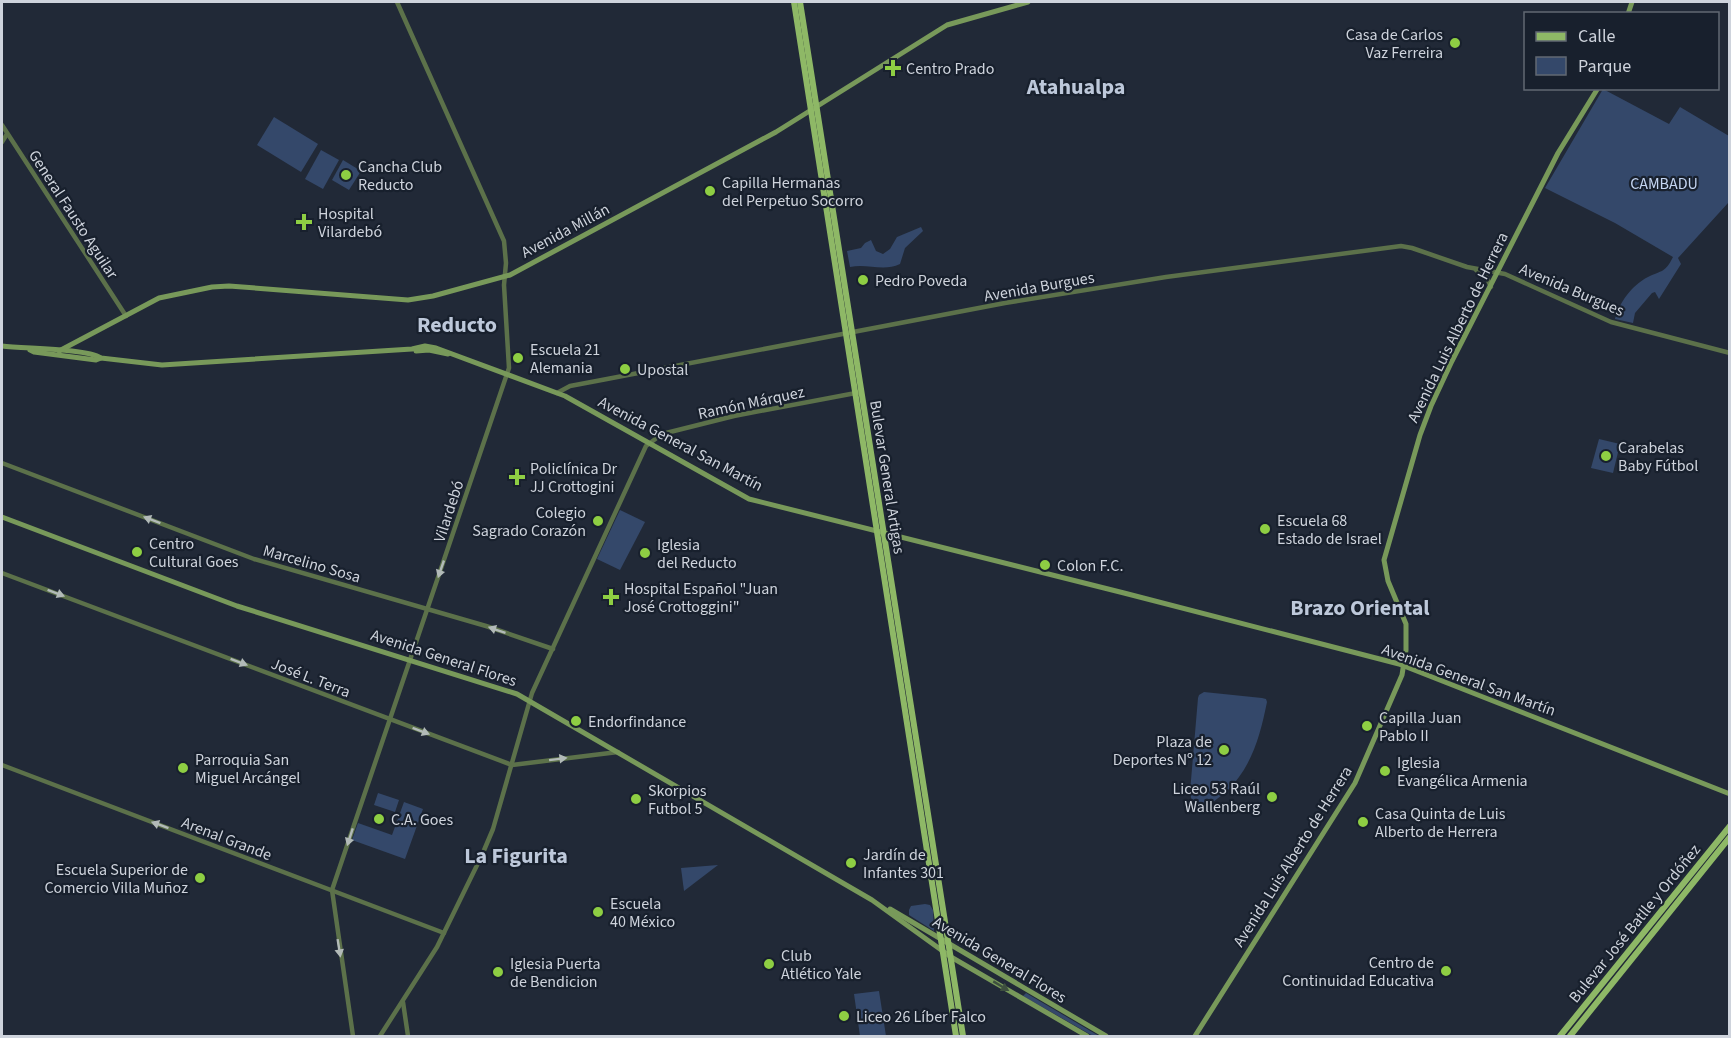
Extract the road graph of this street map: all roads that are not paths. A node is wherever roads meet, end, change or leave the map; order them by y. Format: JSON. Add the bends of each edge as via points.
{"nodes":[{"id":1,"x":397,"y":2,"type":"edge"},
{"id":2,"x":794,"y":2,"type":"edge"},
{"id":3,"x":800,"y":2,"type":"edge"},
{"id":4,"x":1028,"y":2,"type":"edge"},
{"id":5,"x":1597,"y":90,"type":"edge"},
{"id":6,"x":814,"y":109,"type":"junction"},
{"id":7,"x":2,"y":125,"type":"edge"},
{"id":8,"x":7,"y":134,"type":"junction"},
{"id":9,"x":2,"y":142,"type":"edge"},
{"id":10,"x":1474,"y":268,"type":"junction"},
{"id":11,"x":1499,"y":272,"type":"junction"},
{"id":12,"x":505,"y":277,"type":"junction"},
{"id":13,"x":1491,"y":287,"type":"junction"},
{"id":14,"x":126,"y":316,"type":"junction"},
{"id":15,"x":849,"y":333,"type":"junction"},
{"id":16,"x":78,"y":342,"type":"junction"},
{"id":17,"x":2,"y":346,"type":"edge"},
{"id":18,"x":28,"y":349,"type":"junction"},
{"id":19,"x":59,"y":351,"type":"junction"},
{"id":20,"x":1730,"y":353,"type":"edge"},
{"id":21,"x":67,"y":354,"type":"junction"},
{"id":22,"x":508,"y":376,"type":"junction"},
{"id":23,"x":573,"y":386,"type":"junction"},
{"id":24,"x":858,"y":392,"type":"junction"},
{"id":25,"x":557,"y":393,"type":"junction"},
{"id":26,"x":565,"y":396,"type":"junction"},
{"id":27,"x":649,"y":443,"type":"junction"},
{"id":28,"x":2,"y":463,"type":"edge"},
{"id":29,"x":2,"y":517,"type":"edge"},
{"id":30,"x":880,"y":532,"type":"junction"},
{"id":31,"x":2,"y":573,"type":"edge"},
{"id":32,"x":428,"y":609,"type":"junction"},
{"id":33,"x":552,"y":649,"type":"junction"},
{"id":34,"x":409,"y":660,"type":"junction"},
{"id":35,"x":1404,"y":666,"type":"junction"},
{"id":36,"x":529,"y":700,"type":"junction"},
{"id":37,"x":389,"y":719,"type":"junction"},
{"id":38,"x":618,"y":752,"type":"junction"},
{"id":39,"x":2,"y":765,"type":"edge"},
{"id":40,"x":512,"y":765,"type":"junction"},
{"id":41,"x":1730,"y":794,"type":"edge"},
{"id":42,"x":1730,"y":826,"type":"edge"},
{"id":43,"x":1730,"y":837,"type":"edge"},
{"id":44,"x":332,"y":891,"type":"junction"},
{"id":45,"x":880,"y":905,"type":"junction"},
{"id":46,"x":444,"y":933,"type":"junction"},
{"id":47,"x":944,"y":941,"type":"junction"},
{"id":48,"x":946,"y":953,"type":"junction"},
{"id":49,"x":403,"y":1002,"type":"junction"},
{"id":50,"x":353,"y":1036,"type":"edge"},
{"id":51,"x":380,"y":1036,"type":"edge"},
{"id":52,"x":408,"y":1036,"type":"edge"},
{"id":53,"x":956,"y":1036,"type":"edge"},
{"id":54,"x":963,"y":1036,"type":"edge"},
{"id":55,"x":1087,"y":1036,"type":"edge"},
{"id":56,"x":1106,"y":1036,"type":"edge"},
{"id":57,"x":1195,"y":1036,"type":"edge"},
{"id":58,"x":1560,"y":1036,"type":"edge"},
{"id":59,"x":1569,"y":1036,"type":"edge"}],
"edges":[{"from":1,"to":12,"type":"street","name":"Vilardebó","via":[[504,242]]},
{"from":2,"to":6,"type":"main road","name":"Bulevar General Artigas"},
{"from":3,"to":6,"type":"main road","name":"Bulevar General Artigas"},
{"from":4,"to":6,"type":"main road","name":"Avenida Millán","via":[[947,25]]},
{"from":5,"to":11,"type":"main road","name":"Avenida Luis Alberto de Herrera","via":[[1558,153]]},
{"from":6,"to":12,"type":"main road","name":"Avenida Millán"},
{"from":6,"to":15,"type":"main road","name":"Bulevar General Artigas"},
{"from":7,"to":8,"type":"street","name":"General Fausto Aguilar"},
{"from":8,"to":9,"type":"street"},
{"from":8,"to":14,"type":"street","name":"General Fausto Aguilar"},
{"from":10,"to":11,"type":"street","name":"Avenida Burgues"},
{"from":10,"to":13,"type":"street","via":[[1486,276]]},
{"from":10,"to":15,"type":"street","name":"Avenida Burgues","via":[[1412,248],[1396,247],[1134,282]]},
{"from":11,"to":13,"type":"main road","name":"Avenida Luis Alberto de Herrera"},
{"from":11,"to":20,"type":"street","name":"Avenida Burgues","via":[[1611,322]]},
{"from":12,"to":14,"type":"main road","name":"Avenida Millán","via":[[408,300],[221,286],[159,298]]},
{"from":12,"to":22,"type":"street","name":"Vilardebó"},
{"from":13,"to":35,"type":"main road","name":"Avenida Luis Alberto de Herrera","via":[[1425,422],[1384,555],[1385,572],[1406,624]]},
{"from":14,"to":16,"type":"main road","name":"Avenida Millán"},
{"from":15,"to":23,"type":"street","name":"Avenida Burgues"},
{"from":15,"to":24,"type":"main road","name":"Bulevar General Artigas"},
{"from":16,"to":19,"type":"main road","name":"Avenida Millán"},
{"from":16,"to":21,"type":"main road","name":"Avenida Millán"},
{"from":17,"to":18,"type":"main road","name":"Avenida General San Martín"},
{"from":18,"to":19,"type":"main road","name":"Avenida General San Martín"},
{"from":18,"to":21,"type":"main road","name":"Avenida General San Martín"},
{"from":19,"to":21,"type":"main road","name":"Avenida General San Martín"},
{"from":21,"to":22,"type":"main road","name":"Avenida General San Martín","via":[[162,365],[431,347]]},
{"from":22,"to":25,"type":"main road","name":"Avenida General San Martín"},
{"from":22,"to":32,"type":"street","name":"Vilardebó","one_way":true},
{"from":23,"to":25,"type":"street","name":"Avenida Burgues"},
{"from":23,"to":26,"type":"street"},
{"from":24,"to":27,"type":"street","name":"Ramón Márquez","via":[[734,416],[662,434]]},
{"from":24,"to":30,"type":"main road","name":"Bulevar General Artigas"},
{"from":25,"to":26,"type":"main road","name":"Avenida General San Martín"},
{"from":26,"to":27,"type":"main road","name":"Avenida General San Martín"},
{"from":27,"to":30,"type":"main road","name":"Avenida General San Martín","via":[[749,498]]},
{"from":27,"to":33,"type":"street"},
{"from":32,"to":28,"type":"street","name":"Marcelino Sosa","one_way":true,"via":[[254,559]]},
{"from":29,"to":34,"type":"main road","name":"Avenida General Flores","via":[[237,606]]},
{"from":30,"to":35,"type":"main road","name":"Avenida General San Martín"},
{"from":30,"to":47,"type":"main road","name":"Bulevar General Artigas"},
{"from":30,"to":47,"type":"main road","name":"Bulevar General Artigas","via":[[934,900]]},
{"from":31,"to":37,"type":"street","name":"José L. Terra","one_way":true},
{"from":33,"to":32,"type":"street","name":"Marcelino Sosa","one_way":true},
{"from":32,"to":34,"type":"street","name":"Vilardebó"},
{"from":33,"to":36,"type":"street"},
{"from":34,"to":36,"type":"main road","name":"Avenida General Flores"},
{"from":34,"to":37,"type":"street","name":"Vilardebó"},
{"from":35,"to":41,"type":"main road","name":"Avenida General San Martín"},
{"from":35,"to":57,"type":"main road","name":"Avenida Luis Alberto de Herrera","via":[[1355,783]]},
{"from":36,"to":38,"type":"main road","name":"Avenida General Flores"},
{"from":36,"to":40,"type":"street"},
{"from":37,"to":40,"type":"street","name":"José L. Terra","one_way":true},
{"from":37,"to":44,"type":"street","name":"Vilardebó","one_way":true},
{"from":40,"to":38,"type":"street","name":"José L. Terra","one_way":true},
{"from":38,"to":45,"type":"main road","name":"Avenida General Flores"},
{"from":44,"to":39,"type":"street","name":"Arenal Grande","one_way":true},
{"from":40,"to":46,"type":"street","via":[[493,829]]},
{"from":42,"to":58,"type":"main road","name":"Bulevar José Batlle y Ordóñez"},
{"from":43,"to":59,"type":"main road","name":"Bulevar José Batlle y Ordóñez"},
{"from":44,"to":46,"type":"street","name":"Arenal Grande"},
{"from":44,"to":50,"type":"street","name":"Vilardebó","one_way":true},
{"from":45,"to":47,"type":"main road","name":"Avenida General Flores"},
{"from":45,"to":48,"type":"main road","name":"Avenida General Flores"},
{"from":46,"to":49,"type":"street"},
{"from":47,"to":48,"type":"main road","name":"Bulevar General Artigas"},
{"from":47,"to":48,"type":"main road","name":"Bulevar General Artigas"},
{"from":47,"to":56,"type":"main road","name":"Avenida General Flores"},
{"from":48,"to":53,"type":"main road","name":"Bulevar General Artigas"},
{"from":48,"to":54,"type":"main road","name":"Bulevar General Artigas","via":[[956,986]]},
{"from":48,"to":55,"type":"main road","name":"Avenida General Flores","one_way":true},
{"from":49,"to":51,"type":"street"},
{"from":49,"to":52,"type":"street"}]}
